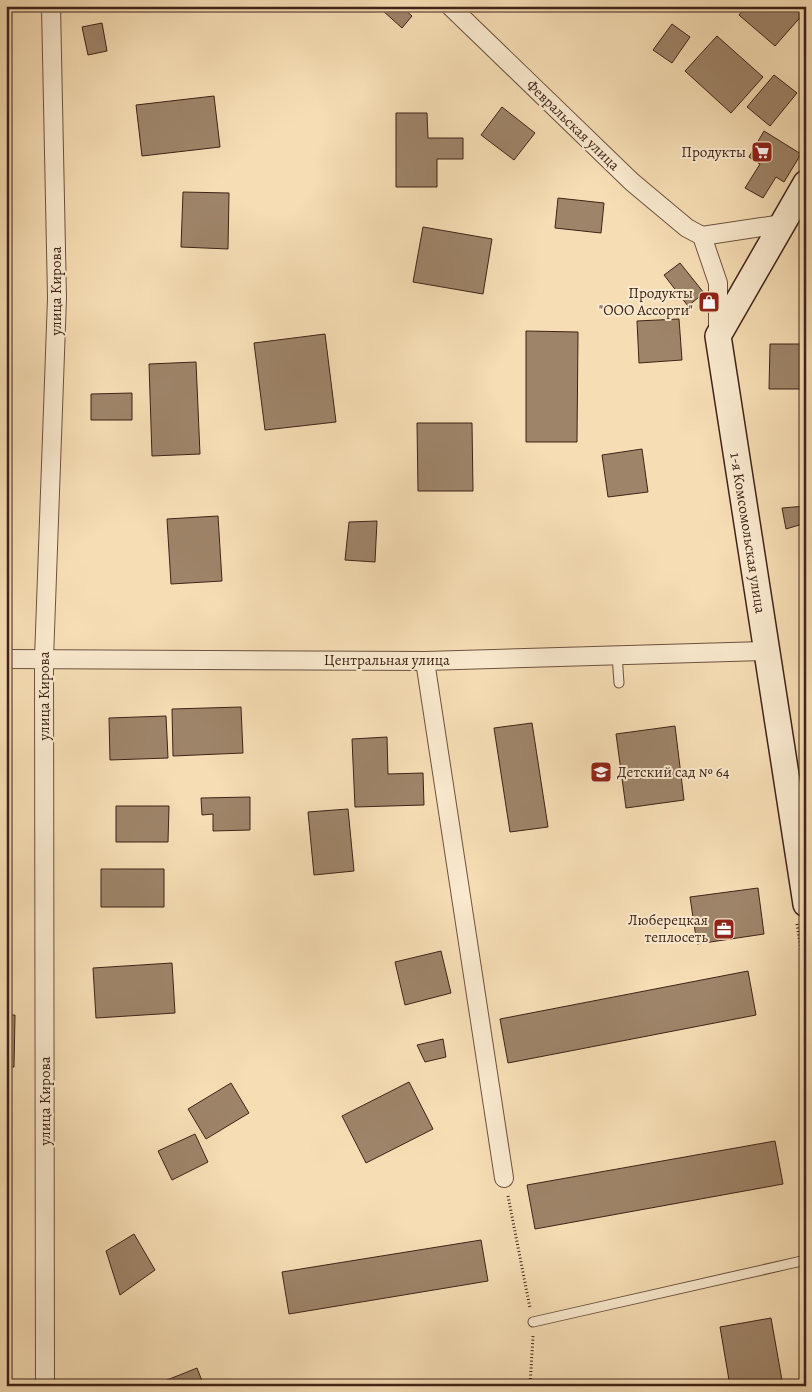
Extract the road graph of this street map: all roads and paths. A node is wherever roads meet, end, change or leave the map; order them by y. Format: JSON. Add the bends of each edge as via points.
{"nodes":[{"id":1,"x":51,"y":6,"type":"edge"},
{"id":2,"x":450,"y":6,"type":"edge"},
{"id":3,"x":806,"y":183,"type":"edge"},
{"id":4,"x":782,"y":224,"type":"junction"},
{"id":5,"x":702,"y":236,"type":"junction"},
{"id":6,"x":718,"y":336,"type":"junction"},
{"id":7,"x":767,"y":651,"type":"junction"},
{"id":8,"x":618,"y":655,"type":"junction"},
{"id":9,"x":44,"y":659,"type":"junction"},
{"id":10,"x":6,"y":660,"type":"edge"},
{"id":11,"x":425,"y":661,"type":"junction"},
{"id":12,"x":619,"y":683,"type":"dead end"},
{"id":13,"x":806,"y":904,"type":"edge"},
{"id":14,"x":504,"y":1178,"type":"joint"},
{"id":15,"x":806,"y":1260,"type":"edge"},
{"id":16,"x":533,"y":1322,"type":"junction"},
{"id":17,"x":45,"y":1386,"type":"edge"},
{"id":18,"x":530,"y":1386,"type":"edge"}],
"edges":[{"from":1,"to":9,"type":"street","name":"улица Кирова","via":[[57,298]]},
{"from":2,"to":5,"type":"street","name":"Февральская улица","via":[[632,182],[687,228]]},
{"from":3,"to":4,"type":"main road"},
{"from":4,"to":5,"type":"street"},
{"from":4,"to":6,"type":"main road"},
{"from":5,"to":6,"type":"street","via":[[718,283]]},
{"from":6,"to":7,"type":"main road","name":"1-я Комсомольская улица"},
{"from":7,"to":8,"type":"street","name":"Центральная улица"},
{"from":7,"to":13,"type":"main road","name":"1-я Комсомольская улица"},
{"from":8,"to":11,"type":"street","name":"Центральная улица"},
{"from":8,"to":12,"type":"lane"},
{"from":9,"to":10,"type":"street","name":"Центральная улица"},
{"from":9,"to":11,"type":"street","name":"Центральная улица"},
{"from":9,"to":17,"type":"street","name":"улица Кирова"},
{"from":11,"to":14,"type":"street"},
{"from":14,"to":16,"type":"path"},
{"from":15,"to":16,"type":"lane"},
{"from":16,"to":18,"type":"path"}]}
